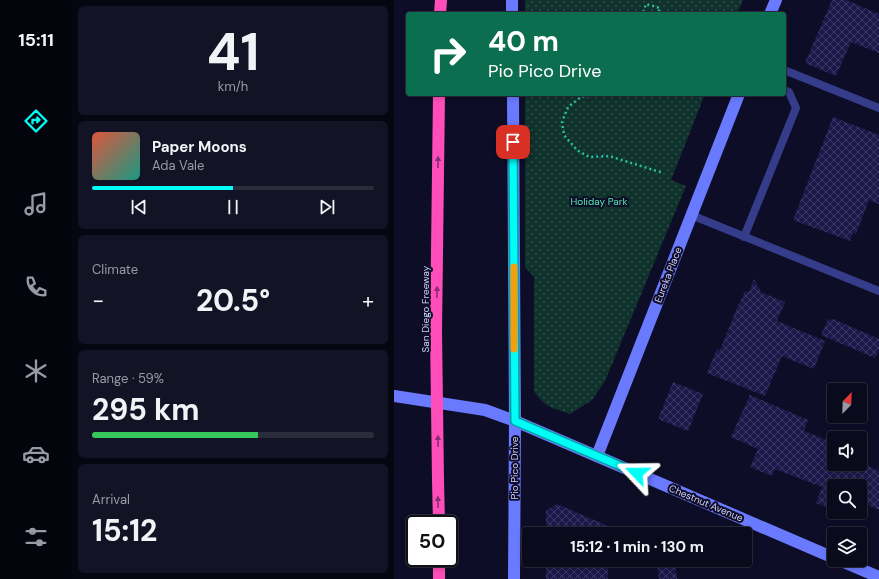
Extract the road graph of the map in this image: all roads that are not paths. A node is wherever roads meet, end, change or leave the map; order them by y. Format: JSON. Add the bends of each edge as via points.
{"nodes":[{"id":1,"x":441,"y":0,"type":"edge"},
{"id":2,"x":512,"y":0,"type":"edge"},
{"id":3,"x":776,"y":0,"type":"edge"},
{"id":4,"x":440,"y":12,"type":"edge"},
{"id":5,"x":512,"y":12,"type":"edge"},
{"id":6,"x":771,"y":12,"type":"edge"},
{"id":7,"x":786,"y":71,"type":"edge"},
{"id":8,"x":786,"y":91,"type":"edge"},
{"id":9,"x":439,"y":96,"type":"edge"},
{"id":10,"x":513,"y":96,"type":"edge"},
{"id":11,"x":738,"y":96,"type":"edge"},
{"id":12,"x":879,"y":108,"type":"edge"},
{"id":13,"x":691,"y":215,"type":"junction"},
{"id":14,"x":744,"y":237,"type":"junction"},
{"id":15,"x":879,"y":291,"type":"edge"},
{"id":16,"x":394,"y":396,"type":"edge"},
{"id":17,"x":515,"y":421,"type":"junction"},
{"id":18,"x":596,"y":456,"type":"junction"},
{"id":19,"x":438,"y":515,"type":"edge"},
{"id":20,"x":827,"y":555,"type":"edge"},
{"id":21,"x":439,"y":567,"type":"edge"},
{"id":22,"x":855,"y":567,"type":"edge"},
{"id":23,"x":879,"y":577,"type":"edge"},
{"id":24,"x":439,"y":579,"type":"edge"},
{"id":25,"x":514,"y":579,"type":"edge"}],
"edges":[{"from":1,"to":4,"type":"highway"},
{"from":2,"to":5,"type":"street"},
{"from":3,"to":6,"type":"street"},
{"from":7,"to":12,"type":"lane"},
{"from":8,"to":14,"type":"lane","via":[[796,108]]},
{"from":19,"to":9,"type":"highway","name":"San Diego Freeway","one_way":true,"bridge":true,"via":[[436,331]]},
{"from":10,"to":17,"type":"street","name":"Pio Pico Drive"},
{"from":11,"to":13,"type":"street","name":"Eureka Place"},
{"from":13,"to":14,"type":"lane"},
{"from":13,"to":18,"type":"street","name":"Eureka Place"},
{"from":14,"to":15,"type":"lane"},
{"from":16,"to":17,"type":"street","name":"Chestnut Avenue","via":[[485,410]]},
{"from":17,"to":18,"type":"street","name":"Chestnut Avenue"},
{"from":17,"to":25,"type":"street","name":"Pio Pico Drive"},
{"from":18,"to":20,"type":"street","name":"Chestnut Avenue"},
{"from":21,"to":24,"type":"highway"},
{"from":22,"to":23,"type":"street"}]}
